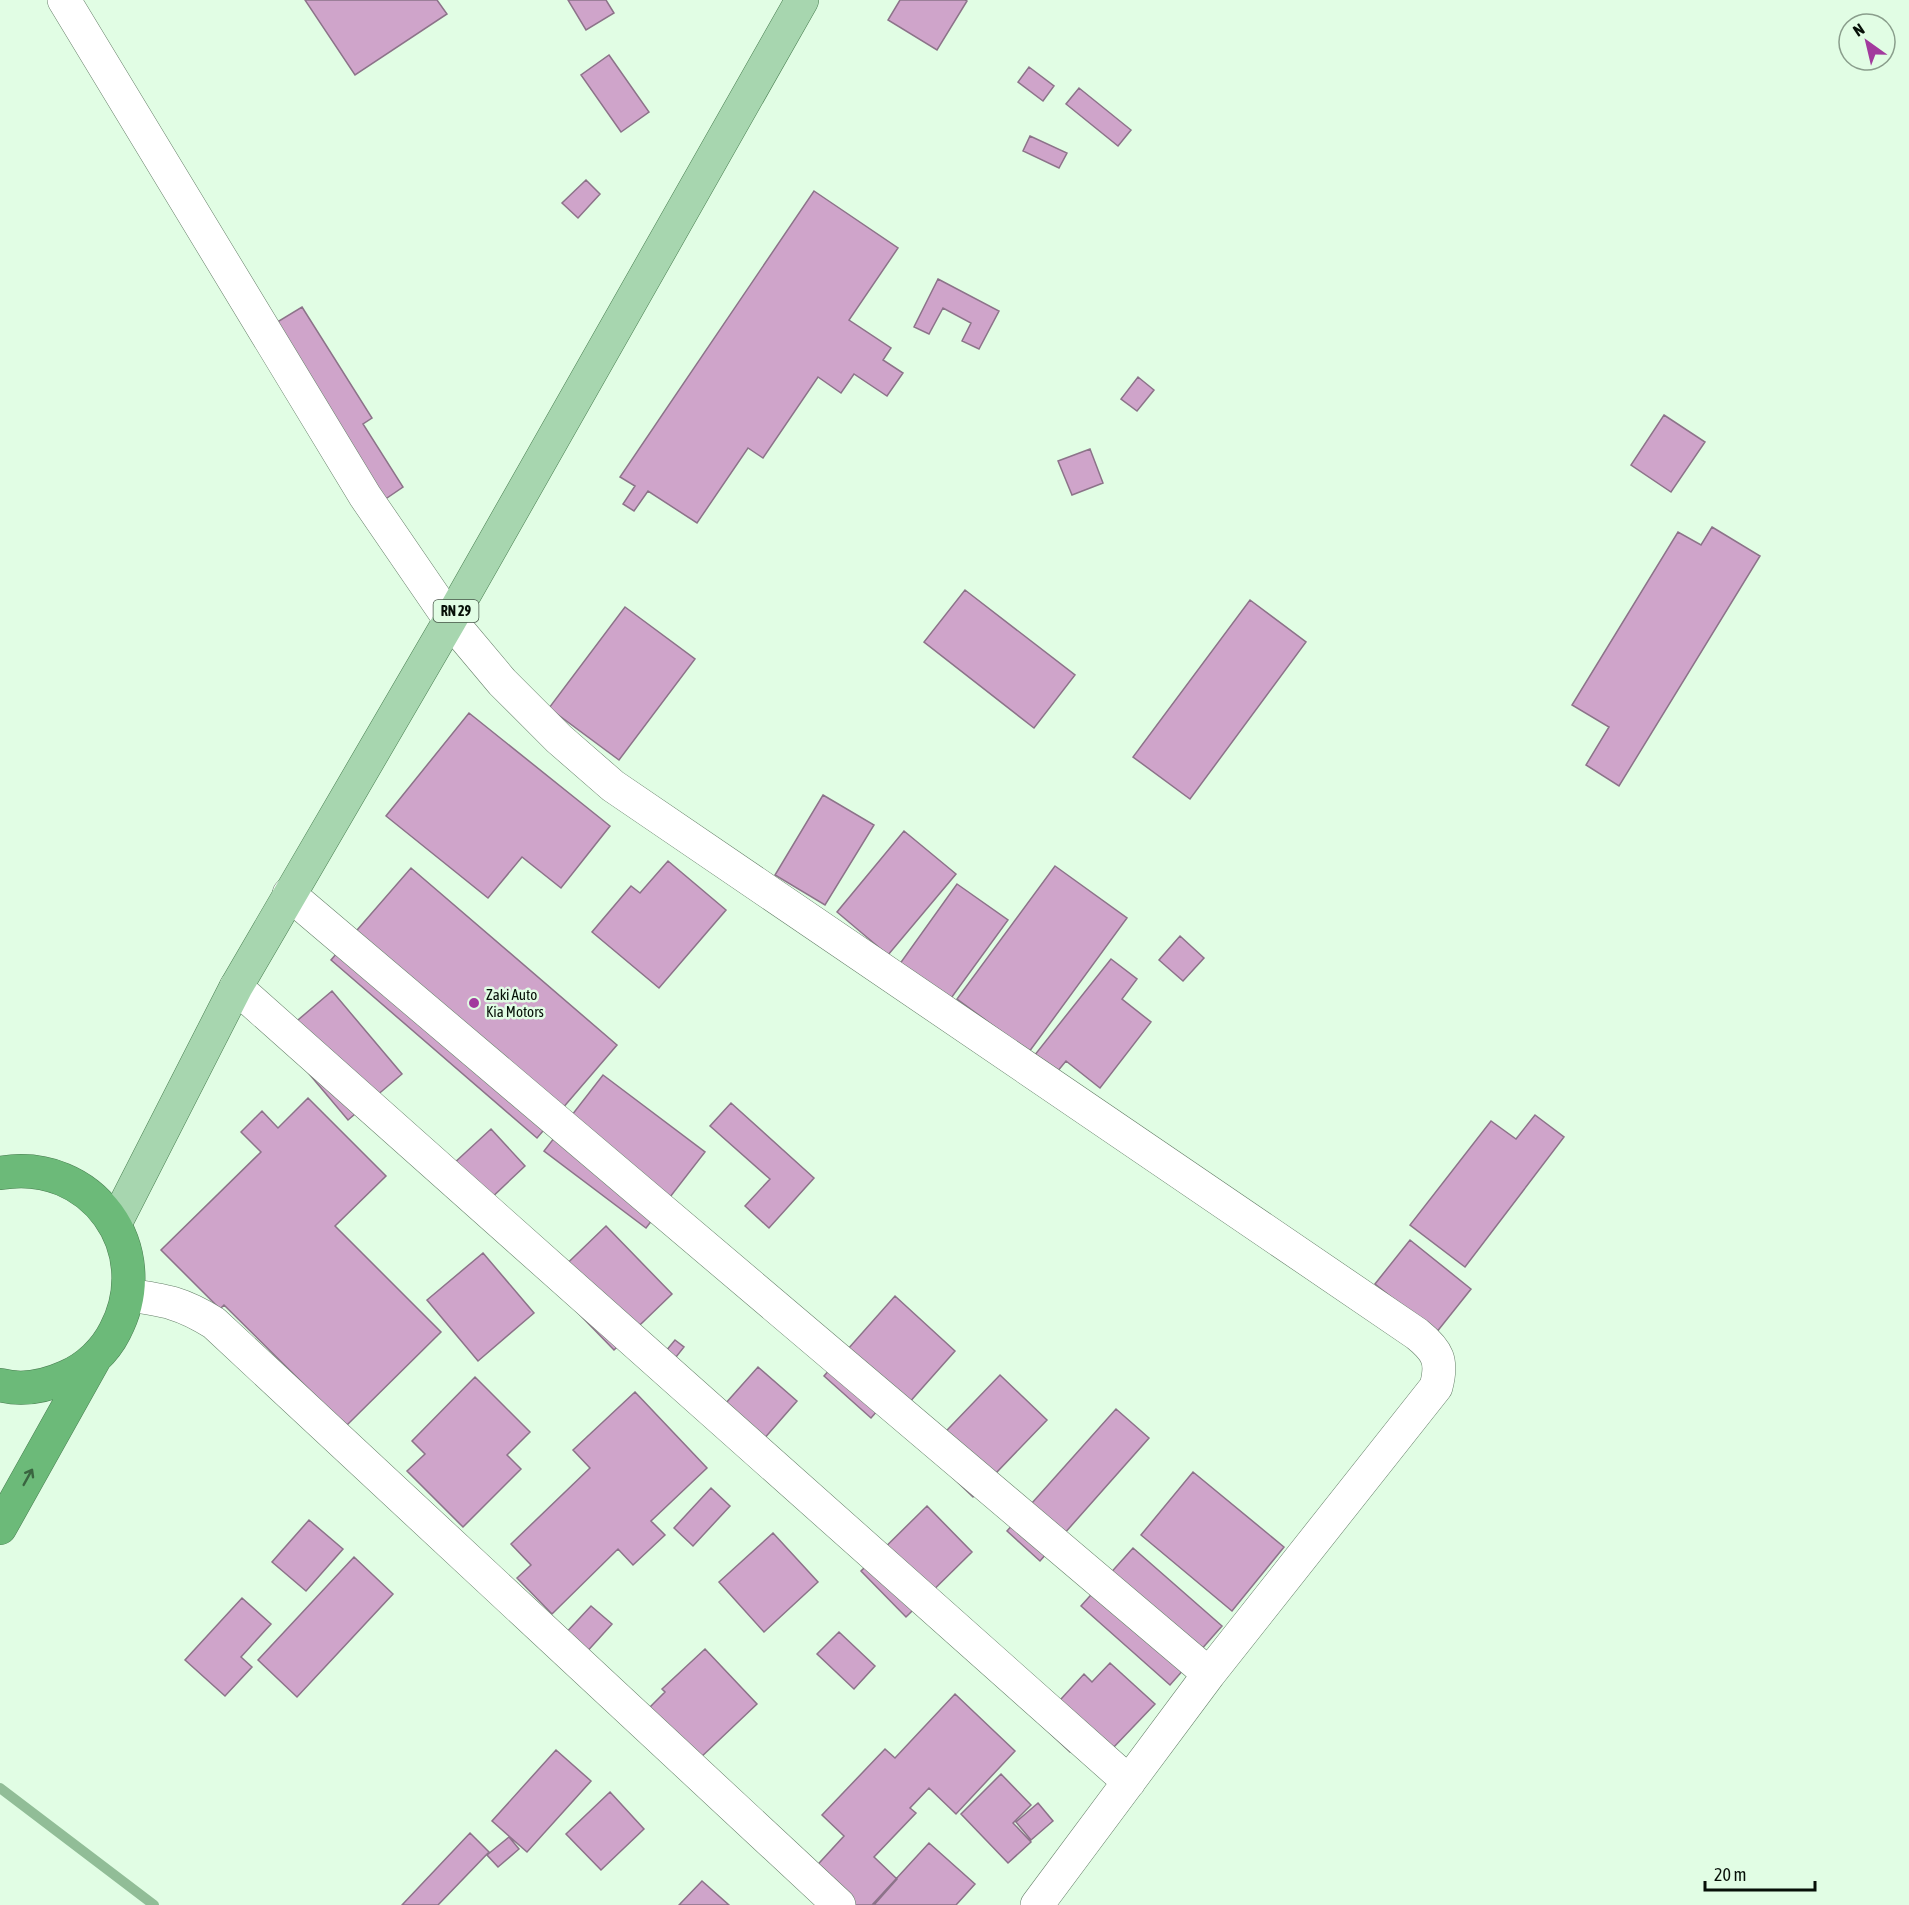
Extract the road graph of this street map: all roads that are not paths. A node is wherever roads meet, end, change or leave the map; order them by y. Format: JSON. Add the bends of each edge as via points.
{"nodes":[{"id":1,"x":64,"y":0,"type":"edge"},
{"id":2,"x":802,"y":0,"type":"edge"},
{"id":3,"x":450,"y":620,"type":"junction"},
{"id":4,"x":289,"y":894,"type":"junction"},
{"id":5,"x":236,"y":987,"type":"junction"},
{"id":6,"x":0,"y":1149,"type":"edge"},
{"id":7,"x":37,"y":1172,"type":"junction"},
{"id":8,"x":0,"y":1173,"type":"edge"},
{"id":9,"x":115,"y":1224,"type":"junction"},
{"id":10,"x":128,"y":1295,"type":"junction"},
{"id":11,"x":95,"y":1358,"type":"junction"},
{"id":12,"x":0,"y":1385,"type":"edge"},
{"id":13,"x":0,"y":1528,"type":"edge"},
{"id":14,"x":1209,"y":1674,"type":"junction"},
{"id":15,"x":1129,"y":1782,"type":"junction"},
{"id":16,"x":839,"y":1905,"type":"edge"},
{"id":17,"x":1037,"y":1905,"type":"edge"}],
"edges":[{"from":1,"to":3,"type":"street","via":[[366,496]]},
{"from":2,"to":3,"type":"main road","number":"RN 29"},
{"from":3,"to":4,"type":"main road","number":"RN 29"},
{"from":3,"to":14,"type":"street","via":[[502,682],[613,786],[1430,1344],[1440,1372],[1436,1387]]},
{"from":4,"to":5,"type":"main road","number":"RN 29"},
{"from":4,"to":14,"type":"street"},
{"from":5,"to":9,"type":"main road","number":"RN 29"},
{"from":5,"to":15,"type":"street"},
{"from":6,"to":7,"type":"highway"},
{"from":7,"to":8,"type":"highway"},
{"from":7,"to":9,"type":"highway","via":[[82,1189]]},
{"from":9,"to":10,"type":"highway","via":[[125,1247]]},
{"from":10,"to":11,"type":"highway","via":[[111,1340]]},
{"from":10,"to":16,"type":"street","via":[[165,1300],[214,1323]]},
{"from":11,"to":12,"type":"highway","via":[[53,1383],[29,1387]]},
{"from":13,"to":11,"type":"highway","one_way":true},
{"from":14,"to":15,"type":"street"},
{"from":15,"to":17,"type":"street"}]}
